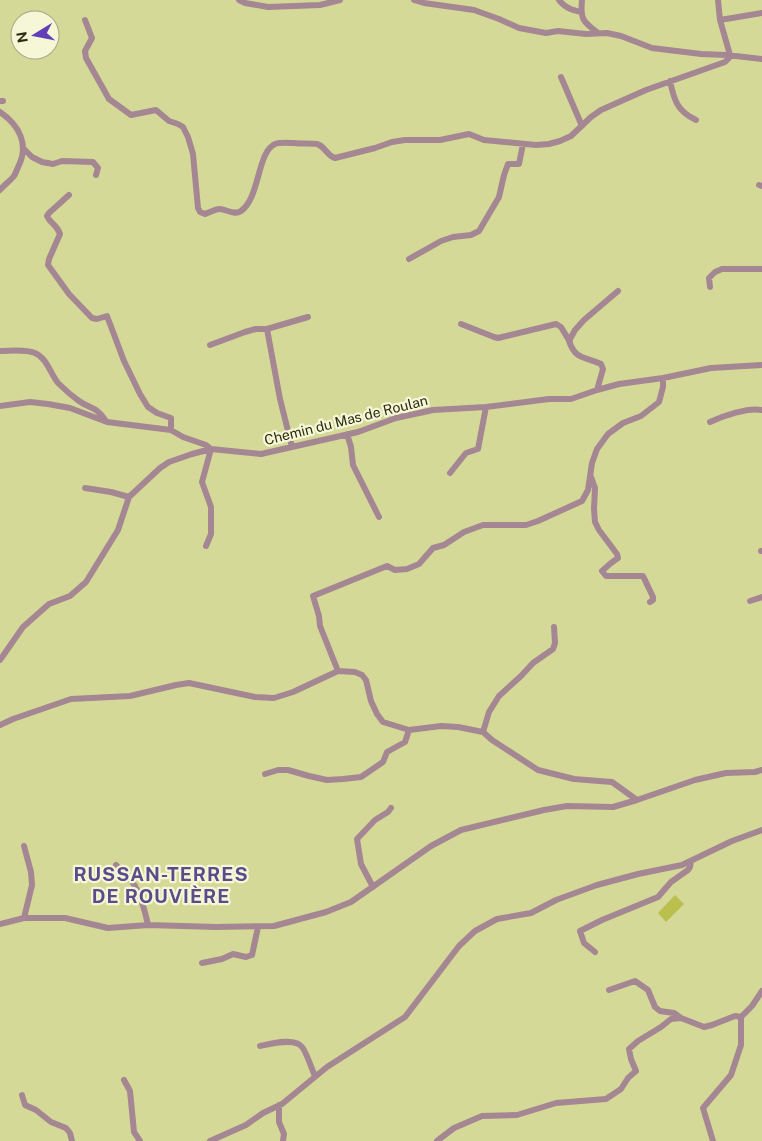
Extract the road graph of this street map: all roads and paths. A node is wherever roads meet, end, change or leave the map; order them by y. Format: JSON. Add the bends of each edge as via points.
{"nodes":[{"id":1,"x":239,"y":0,"type":"edge"},
{"id":2,"x":340,"y":0,"type":"edge"},
{"id":3,"x":414,"y":0,"type":"edge"},
{"id":4,"x":560,"y":0,"type":"edge"},
{"id":5,"x":582,"y":0,"type":"edge"},
{"id":6,"x":718,"y":0,"type":"edge"},
{"id":7,"x":319,"y":2,"type":"edge"},
{"id":8,"x":581,"y":12,"type":"junction"},
{"id":9,"x":762,"y":12,"type":"edge"},
{"id":10,"x":85,"y":20,"type":"dead end"},
{"id":11,"x":720,"y":20,"type":"junction"},
{"id":12,"x":598,"y":32,"type":"junction"},
{"id":13,"x":730,"y":55,"type":"junction"},
{"id":14,"x":762,"y":59,"type":"edge"},
{"id":15,"x":561,"y":77,"type":"dead end"},
{"id":16,"x":670,"y":81,"type":"junction"},
{"id":17,"x":0,"y":112,"type":"edge"},
{"id":18,"x":696,"y":120,"type":"dead end"},
{"id":19,"x":582,"y":126,"type":"junction"},
{"id":20,"x":523,"y":144,"type":"junction"},
{"id":21,"x":23,"y":148,"type":"junction"},
{"id":22,"x":96,"y":175,"type":"dead end"},
{"id":23,"x":0,"y":190,"type":"edge"},
{"id":24,"x":69,"y":195,"type":"dead end"},
{"id":25,"x":409,"y":259,"type":"dead end"},
{"id":26,"x":762,"y":269,"type":"edge"},
{"id":27,"x":710,"y":287,"type":"dead end"},
{"id":28,"x":618,"y":292,"type":"dead end"},
{"id":29,"x":308,"y":317,"type":"dead end"},
{"id":30,"x":461,"y":324,"type":"dead end"},
{"id":31,"x":267,"y":329,"type":"junction"},
{"id":32,"x":570,"y":342,"type":"junction"},
{"id":33,"x":210,"y":346,"type":"dead end"},
{"id":34,"x":0,"y":351,"type":"edge"},
{"id":35,"x":762,"y":365,"type":"edge"},
{"id":36,"x":663,"y":378,"type":"junction"},
{"id":37,"x":597,"y":390,"type":"junction"},
{"id":38,"x":0,"y":406,"type":"edge"},
{"id":39,"x":486,"y":407,"type":"junction"},
{"id":40,"x":762,"y":410,"type":"edge"},
{"id":41,"x":107,"y":422,"type":"junction"},
{"id":42,"x":710,"y":422,"type":"dead end"},
{"id":43,"x":171,"y":430,"type":"junction"},
{"id":44,"x":347,"y":434,"type":"junction"},
{"id":45,"x":292,"y":447,"type":"junction"},
{"id":46,"x":211,"y":449,"type":"junction"},
{"id":47,"x":450,"y":473,"type":"dead end"},
{"id":48,"x":591,"y":475,"type":"junction"},
{"id":49,"x":84,"y":488,"type":"dead end"},
{"id":50,"x":129,"y":497,"type":"junction"},
{"id":51,"x":379,"y":516,"type":"dead end"},
{"id":52,"x":206,"y":546,"type":"dead end"},
{"id":53,"x":762,"y":597,"type":"edge"},
{"id":54,"x":750,"y":601,"type":"dead end"},
{"id":55,"x":650,"y":602,"type":"dead end"},
{"id":56,"x":554,"y":627,"type":"dead end"},
{"id":57,"x":0,"y":660,"type":"edge"},
{"id":58,"x":338,"y":671,"type":"junction"},
{"id":59,"x":0,"y":725,"type":"edge"},
{"id":60,"x":409,"y":730,"type":"junction"},
{"id":61,"x":483,"y":732,"type":"junction"},
{"id":62,"x":762,"y":770,"type":"edge"},
{"id":63,"x":265,"y":774,"type":"dead end"},
{"id":64,"x":637,"y":800,"type":"junction"},
{"id":65,"x":391,"y":808,"type":"dead end"},
{"id":66,"x":762,"y":830,"type":"edge"},
{"id":67,"x":24,"y":846,"type":"dead end"},
{"id":68,"x":691,"y":861,"type":"junction"},
{"id":69,"x":116,"y":865,"type":"dead end"},
{"id":70,"x":374,"y":887,"type":"junction"},
{"id":71,"x":24,"y":918,"type":"junction"},
{"id":72,"x":0,"y":924,"type":"edge"},
{"id":73,"x":148,"y":925,"type":"junction"},
{"id":74,"x":258,"y":927,"type":"junction"},
{"id":75,"x":595,"y":952,"type":"dead end"},
{"id":76,"x":202,"y":963,"type":"dead end"},
{"id":77,"x":609,"y":990,"type":"dead end"},
{"id":78,"x":762,"y":991,"type":"edge"},
{"id":79,"x":741,"y":1017,"type":"junction"},
{"id":80,"x":681,"y":1018,"type":"junction"},
{"id":81,"x":260,"y":1046,"type":"dead end"},
{"id":82,"x":315,"y":1076,"type":"junction"},
{"id":83,"x":124,"y":1080,"type":"dead end"},
{"id":84,"x":22,"y":1095,"type":"dead end"},
{"id":85,"x":279,"y":1105,"type":"junction"},
{"id":86,"x":72,"y":1141,"type":"edge"},
{"id":87,"x":140,"y":1141,"type":"edge"},
{"id":88,"x":210,"y":1141,"type":"edge"},
{"id":89,"x":284,"y":1141,"type":"edge"},
{"id":90,"x":437,"y":1141,"type":"edge"},
{"id":91,"x":713,"y":1141,"type":"edge"}],
"edges":[{"from":1,"to":7,"type":"street","via":[[268,7]]},
{"from":2,"to":7,"type":"street"},
{"from":3,"to":12,"type":"street","via":[[474,10],[519,28],[546,33]]},
{"from":4,"to":8,"type":"street","via":[[570,9]]},
{"from":5,"to":8,"type":"street"},
{"from":6,"to":11,"type":"street"},
{"from":8,"to":12,"type":"street","via":[[586,24]]},
{"from":9,"to":11,"type":"street"},
{"from":10,"to":20,"type":"street","via":[[92,38],[85,51],[86,58],[109,98],[131,115],[156,110],[183,127],[193,154],[198,208],[205,214],[219,209],[235,213],[247,206],[263,158],[275,144],[320,145],[335,158],[392,142],[440,140],[469,134],[484,140]]},
{"from":11,"to":13,"type":"street"},
{"from":12,"to":13,"type":"street","via":[[621,36],[652,48]]},
{"from":13,"to":14,"type":"street"},
{"from":13,"to":16,"type":"street","via":[[725,62]]},
{"from":15,"to":19,"type":"street"},
{"from":16,"to":18,"type":"street","via":[[678,106]]},
{"from":16,"to":19,"type":"street","via":[[601,110]]},
{"from":17,"to":21,"type":"street","via":[[20,133]]},
{"from":19,"to":20,"type":"street","via":[[560,141]]},
{"from":20,"to":25,"type":"street","via":[[519,164],[508,164],[500,197],[478,231],[471,235],[452,236]]},
{"from":21,"to":22,"type":"street","via":[[42,162],[93,162],[98,168]]},
{"from":21,"to":23,"type":"street","via":[[14,176]]},
{"from":24,"to":43,"type":"street","via":[[47,216],[58,226],[60,234],[48,265],[68,294],[92,318],[107,316],[137,388],[148,407],[171,418]]},
{"from":26,"to":27,"type":"street","via":[[722,269],[709,278]]},
{"from":28,"to":32,"type":"street","via":[[574,330]]},
{"from":29,"to":31,"type":"street"},
{"from":30,"to":32,"type":"street","via":[[498,338],[556,324]]},
{"from":31,"to":33,"type":"street","via":[[251,330]]},
{"from":31,"to":45,"type":"street"},
{"from":32,"to":37,"type":"street","via":[[580,358],[601,364],[603,369]]},
{"from":34,"to":41,"type":"street","via":[[36,354],[58,383],[79,401],[95,408]]},
{"from":35,"to":36,"type":"street","name":"Chemin du Mas de Roulan","via":[[711,368]]},
{"from":36,"to":37,"type":"street","name":"Chemin du Mas de Roulan"},
{"from":36,"to":48,"type":"street","via":[[659,402],[608,434],[592,463]]},
{"from":37,"to":39,"type":"street","name":"Chemin du Mas de Roulan","via":[[571,398]]},
{"from":38,"to":41,"type":"street","name":"Chemin du Mas de Roulan","via":[[30,402],[48,404],[70,408]]},
{"from":39,"to":44,"type":"street","name":"Chemin du Mas de Roulan","via":[[433,410]]},
{"from":39,"to":47,"type":"street","via":[[478,449],[466,453]]},
{"from":40,"to":42,"type":"street","via":[[746,410]]},
{"from":41,"to":43,"type":"street","name":"Chemin du Mas de Roulan"},
{"from":43,"to":46,"type":"street","name":"Chemin du Mas de Roulan"},
{"from":44,"to":45,"type":"street","name":"Chemin du Mas de Roulan"},
{"from":44,"to":51,"type":"street","via":[[353,465]]},
{"from":45,"to":46,"type":"street","name":"Chemin du Mas de Roulan","via":[[261,454]]},
{"from":46,"to":50,"type":"street","via":[[168,462]]},
{"from":46,"to":52,"type":"street","via":[[202,482],[212,507],[211,534]]},
{"from":48,"to":55,"type":"street","via":[[595,488],[595,522],[618,558],[602,571],[606,576],[643,576],[653,597]]},
{"from":48,"to":58,"type":"street","via":[[582,501],[538,521],[519,526],[483,525],[433,548],[419,564],[395,570],[386,566],[313,596],[320,626]]},
{"from":49,"to":50,"type":"street"},
{"from":50,"to":57,"type":"street","via":[[118,530],[86,582],[70,596],[49,604],[23,627]]},
{"from":53,"to":54,"type":"street"},
{"from":56,"to":61,"type":"street","via":[[553,649],[533,663],[499,696],[489,712]]},
{"from":58,"to":59,"type":"street","via":[[274,698],[188,683],[130,696],[71,699]]},
{"from":58,"to":60,"type":"street","via":[[362,675],[383,722]]},
{"from":60,"to":61,"type":"street","via":[[441,726]]},
{"from":60,"to":63,"type":"street","via":[[406,742],[387,752],[383,762],[361,777],[327,780],[288,770]]},
{"from":61,"to":64,"type":"street","via":[[538,770],[574,779],[612,782]]},
{"from":62,"to":64,"type":"street","via":[[726,772]]},
{"from":64,"to":70,"type":"street","via":[[613,807],[567,806],[461,830],[431,846]]},
{"from":65,"to":70,"type":"street","via":[[357,839],[361,864]]},
{"from":66,"to":68,"type":"street","via":[[732,840]]},
{"from":67,"to":71,"type":"street","via":[[32,885]]},
{"from":68,"to":75,"type":"street","via":[[688,870],[658,897],[580,932],[584,943]]},
{"from":68,"to":82,"type":"street","via":[[597,885],[531,913],[497,919],[475,931],[459,946],[405,1017]]},
{"from":69,"to":73,"type":"street","via":[[138,892]]},
{"from":70,"to":74,"type":"street","via":[[351,902],[326,912]]},
{"from":71,"to":72,"type":"street"},
{"from":71,"to":73,"type":"street","via":[[65,918],[108,928]]},
{"from":73,"to":74,"type":"street"},
{"from":74,"to":76,"type":"street","via":[[252,955],[233,954]]},
{"from":77,"to":80,"type":"street","via":[[635,981],[648,990],[655,1007]]},
{"from":78,"to":79,"type":"street"},
{"from":79,"to":80,"type":"street","via":[[735,1016],[704,1027]]},
{"from":79,"to":91,"type":"street","via":[[741,1046],[732,1075],[703,1108]]},
{"from":80,"to":90,"type":"street","via":[[671,1019],[629,1049],[636,1071],[621,1089],[606,1099],[556,1103],[517,1115],[482,1116],[454,1128]]},
{"from":81,"to":82,"type":"street","via":[[296,1042],[302,1046]]},
{"from":82,"to":85,"type":"street"},
{"from":83,"to":87,"type":"street","via":[[130,1090],[134,1132]]},
{"from":84,"to":86,"type":"street","via":[[25,1105],[66,1128]]},
{"from":85,"to":88,"type":"street"},
{"from":85,"to":89,"type":"street"}]}
